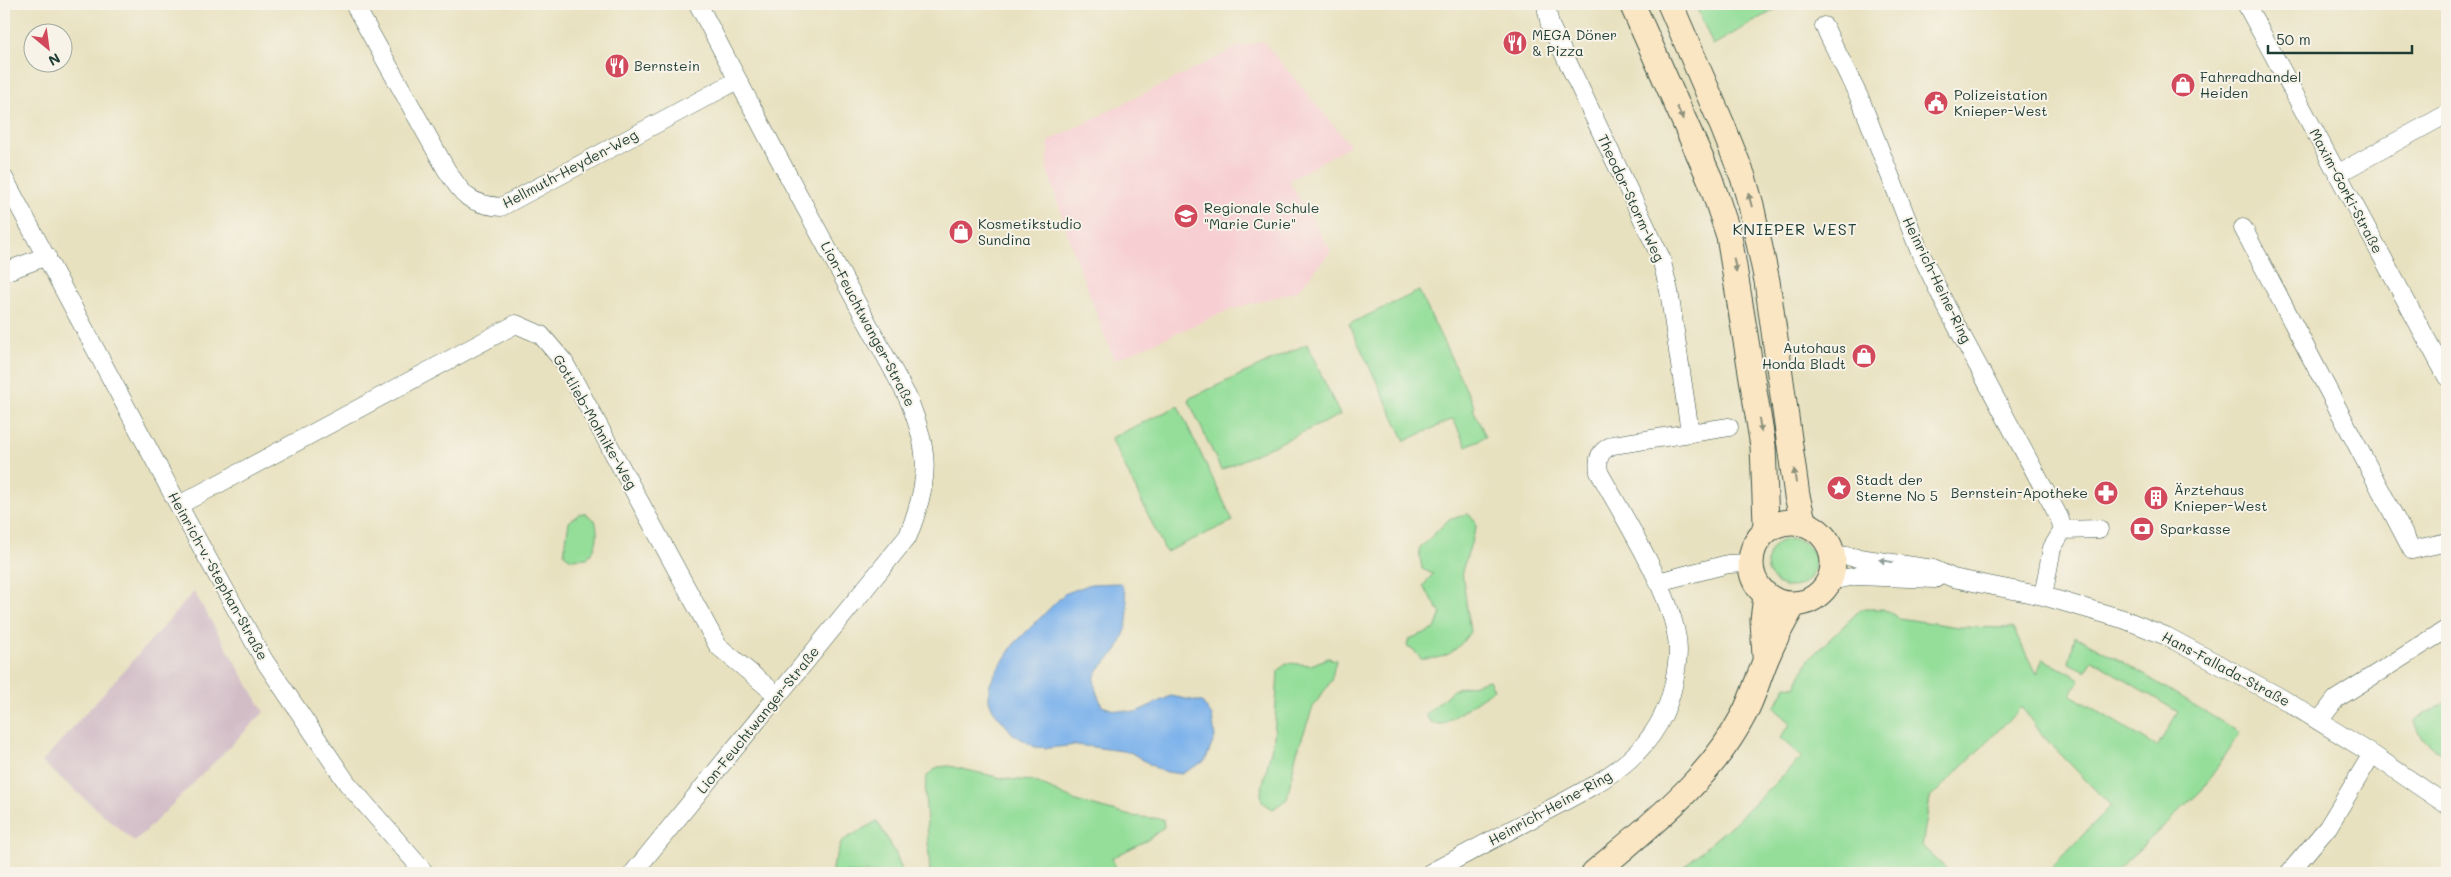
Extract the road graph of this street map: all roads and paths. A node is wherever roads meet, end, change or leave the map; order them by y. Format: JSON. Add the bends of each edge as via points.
{"nodes":[{"id":1,"x":354,"y":4,"type":"edge"},
{"id":2,"x":698,"y":4,"type":"edge"},
{"id":3,"x":1550,"y":4,"type":"edge"},
{"id":4,"x":1632,"y":4,"type":"edge"},
{"id":5,"x":1637,"y":4,"type":"edge"},
{"id":6,"x":1654,"y":4,"type":"edge"},
{"id":7,"x":1670,"y":4,"type":"edge"},
{"id":8,"x":2246,"y":4,"type":"edge"},
{"id":9,"x":1824,"y":26,"type":"dead end"},
{"id":10,"x":1695,"y":62,"type":"junction"},
{"id":11,"x":738,"y":80,"type":"junction"},
{"id":12,"x":1707,"y":91,"type":"junction"},
{"id":13,"x":2447,"y":114,"type":"edge"},
{"id":14,"x":2337,"y":174,"type":"junction"},
{"id":15,"x":4,"y":178,"type":"edge"},
{"id":16,"x":2242,"y":228,"type":"dead end"},
{"id":17,"x":47,"y":256,"type":"junction"},
{"id":18,"x":4,"y":272,"type":"edge"},
{"id":19,"x":2447,"y":377,"type":"edge"},
{"id":20,"x":1729,"y":427,"type":"dead end"},
{"id":21,"x":1690,"y":432,"type":"junction"},
{"id":22,"x":179,"y":505,"type":"junction"},
{"id":23,"x":1804,"y":524,"type":"junction"},
{"id":24,"x":2099,"y":529,"type":"dead end"},
{"id":25,"x":2063,"y":530,"type":"junction"},
{"id":26,"x":1764,"y":532,"type":"junction"},
{"id":27,"x":2447,"y":542,"type":"edge"},
{"id":28,"x":1832,"y":554,"type":"junction"},
{"id":29,"x":1750,"y":563,"type":"junction"},
{"id":30,"x":1953,"y":578,"type":"junction"},
{"id":31,"x":1829,"y":581,"type":"junction"},
{"id":32,"x":1658,"y":582,"type":"junction"},
{"id":33,"x":1766,"y":596,"type":"junction"},
{"id":34,"x":2043,"y":596,"type":"junction"},
{"id":35,"x":1794,"y":604,"type":"junction"},
{"id":36,"x":2447,"y":629,"type":"edge"},
{"id":37,"x":1765,"y":660,"type":"junction"},
{"id":38,"x":777,"y":696,"type":"junction"},
{"id":39,"x":2320,"y":721,"type":"junction"},
{"id":40,"x":2372,"y":754,"type":"junction"},
{"id":41,"x":2447,"y":805,"type":"edge"},
{"id":42,"x":426,"y":873,"type":"edge"},
{"id":43,"x":633,"y":873,"type":"edge"},
{"id":44,"x":1430,"y":873,"type":"edge"},
{"id":45,"x":1594,"y":873,"type":"edge"},
{"id":46,"x":2290,"y":873,"type":"edge"}],
"edges":[{"from":1,"to":11,"type":"street","name":"Hellmuth-Heyden-Weg","via":[[446,170],[462,194],[483,205],[501,207]]},
{"from":2,"to":11,"type":"street","name":"Lion-Feuchtwanger-Straße"},
{"from":3,"to":21,"type":"street","name":"Theodor-Storm-Weg","via":[[1547,11],[1550,25],[1660,258],[1669,291]]},
{"from":4,"to":26,"type":"main road","one_way":true,"via":[[1710,179],[1729,236],[1763,446]]},
{"from":5,"to":12,"type":"main road","via":[[1663,39],[1690,95],[1697,97]]},
{"from":6,"to":10,"type":"main road","via":[[1668,29]]},
{"from":7,"to":10,"type":"main road"},
{"from":8,"to":14,"type":"street","name":"Maxim-Gorki-Straße"},
{"from":9,"to":25,"type":"street","name":"Heinrich-Heine-Ring","via":[[1861,101],[1919,250]]},
{"from":10,"to":12,"type":"main road"},
{"from":11,"to":38,"type":"street","name":"Lion-Feuchtwanger-Straße","via":[[908,396],[926,455],[925,482],[908,536]]},
{"from":23,"to":12,"type":"main road","one_way":true,"via":[[1797,496],[1774,323],[1758,232],[1743,176]]},
{"from":13,"to":14,"type":"street"},
{"from":14,"to":19,"type":"street","name":"Maxim-Gorki-Straße"},
{"from":15,"to":17,"type":"street","name":"Heinrich-v.-Stephan-Straße"},
{"from":16,"to":27,"type":"street","via":[[2412,550]]},
{"from":17,"to":18,"type":"street"},
{"from":17,"to":22,"type":"street","name":"Heinrich-v.-Stephan-Straße"},
{"from":20,"to":21,"type":"street","name":"Heinrich-Heine-Ring"},
{"from":21,"to":32,"type":"street","name":"Heinrich-Heine-Ring","via":[[1613,445],[1604,449],[1598,462],[1599,472]]},
{"from":22,"to":38,"type":"street","name":"Gottlieb-Mohnike-Weg","via":[[516,324],[541,334],[564,362],[718,646]]},
{"from":22,"to":42,"type":"street","name":"Heinrich-v.-Stephan-Straße","via":[[264,660],[305,723],[347,783]]},
{"from":23,"to":26,"type":"main road","via":[[1783,523]]},
{"from":23,"to":28,"type":"main road","via":[[1822,535]]},
{"from":24,"to":25,"type":"street"},
{"from":25,"to":34,"type":"street","via":[[2052,548]]},
{"from":26,"to":29,"type":"main road","via":[[1752,552]]},
{"from":30,"to":28,"type":"street","name":"Hans-Fallada-Straße","one_way":true,"via":[[1933,569]]},
{"from":28,"to":31,"type":"main road"},
{"from":29,"to":32,"type":"street","via":[[1728,564]]},
{"from":29,"to":33,"type":"main road","via":[[1754,582]]},
{"from":30,"to":31,"type":"street","name":"Hans-Fallada-Straße","via":[[1857,576]]},
{"from":30,"to":34,"type":"street","name":"Hans-Fallada-Straße"},
{"from":31,"to":35,"type":"main road","via":[[1815,598]]},
{"from":32,"to":44,"type":"street","name":"Heinrich-Heine-Ring","via":[[1677,633],[1678,655],[1669,703],[1650,739],[1608,778]]},
{"from":33,"to":35,"type":"main road","via":[[1784,604]]},
{"from":33,"to":37,"type":"main road","via":[[1763,620]]},
{"from":34,"to":39,"type":"street","name":"Hans-Fallada-Straße","via":[[2123,619],[2166,636]]},
{"from":35,"to":37,"type":"main road"},
{"from":36,"to":39,"type":"street","via":[[2336,699]]},
{"from":37,"to":45,"type":"main road","via":[[1743,716],[1708,768],[1652,823]]},
{"from":38,"to":43,"type":"street","name":"Lion-Feuchtwanger-Straße"},
{"from":39,"to":40,"type":"street","name":"Hans-Fallada-Straße"},
{"from":40,"to":41,"type":"street","name":"Hans-Fallada-Straße"},
{"from":40,"to":46,"type":"street","via":[[2328,827]]}]}
